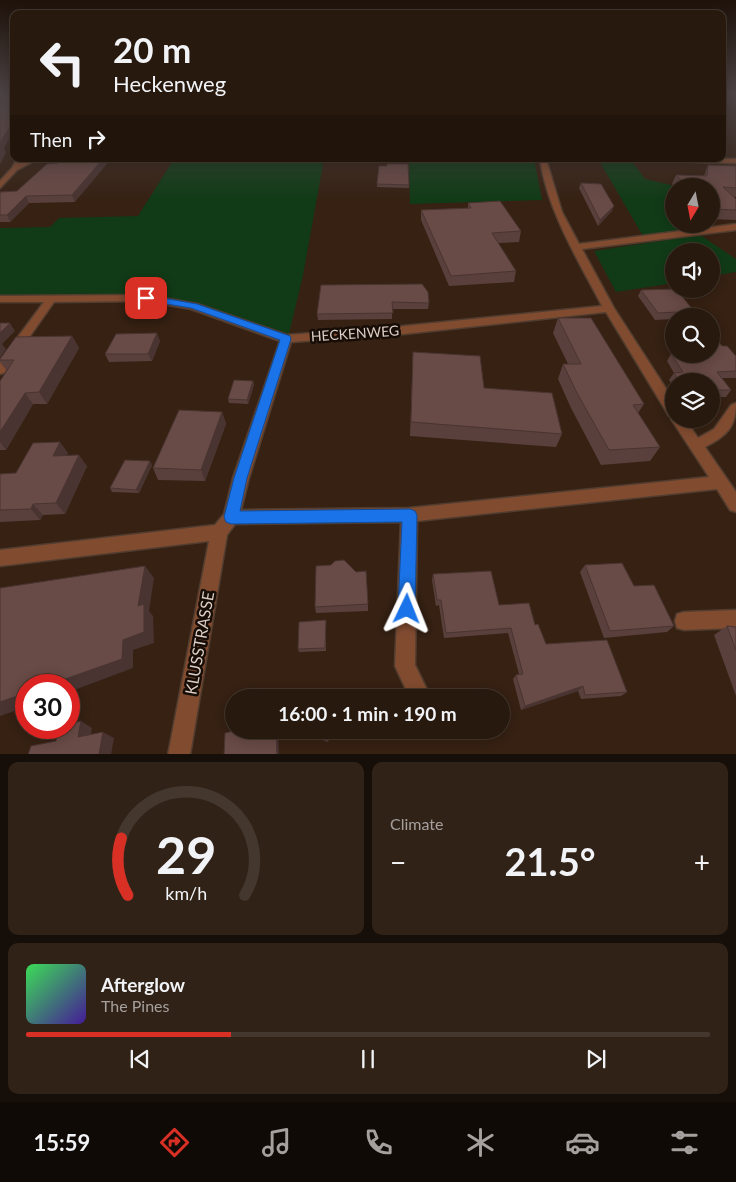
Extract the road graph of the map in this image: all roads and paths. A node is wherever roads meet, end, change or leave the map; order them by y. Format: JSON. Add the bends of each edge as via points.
{"nodes":[{"id":1,"x":18,"y":162,"type":"edge"},
{"id":2,"x":29,"y":162,"type":"edge"},
{"id":3,"x":544,"y":162,"type":"edge"},
{"id":4,"x":15,"y":169,"type":"junction"},
{"id":5,"x":0,"y":186,"type":"edge"},
{"id":6,"x":736,"y":227,"type":"edge"},
{"id":7,"x":576,"y":247,"type":"junction"},
{"id":8,"x":0,"y":298,"type":"edge"},
{"id":9,"x":51,"y":299,"type":"junction"},
{"id":10,"x":609,"y":308,"type":"junction"},
{"id":11,"x":286,"y":339,"type":"junction"},
{"id":12,"x":0,"y":370,"type":"edge"},
{"id":13,"x":665,"y":398,"type":"edge"},
{"id":14,"x":736,"y":408,"type":"edge"},
{"id":15,"x":684,"y":428,"type":"edge"},
{"id":16,"x":695,"y":446,"type":"junction"},
{"id":17,"x":720,"y":482,"type":"junction"},
{"id":18,"x":734,"y":501,"type":"edge"},
{"id":19,"x":410,"y":515,"type":"junction"},
{"id":20,"x":225,"y":525,"type":"junction"},
{"id":21,"x":0,"y":558,"type":"edge"},
{"id":22,"x":736,"y":620,"type":"edge"},
{"id":23,"x":684,"y":621,"type":"dead end"},
{"id":24,"x":416,"y":689,"type":"edge"},
{"id":25,"x":180,"y":754,"type":"edge"}],
"edges":[{"from":1,"to":4,"type":"street"},
{"from":2,"to":4,"type":"street"},
{"from":3,"to":7,"type":"street","via":[[558,212]]},
{"from":4,"to":5,"type":"street"},
{"from":6,"to":7,"type":"street"},
{"from":7,"to":10,"type":"street"},
{"from":8,"to":9,"type":"street"},
{"from":9,"to":11,"type":"street","via":[[146,298],[193,306]]},
{"from":9,"to":12,"type":"street"},
{"from":10,"to":11,"type":"street","name":"HECKENWEG"},
{"from":10,"to":13,"type":"street"},
{"from":11,"to":20,"type":"street"},
{"from":14,"to":16,"type":"street","via":[[719,433]]},
{"from":15,"to":16,"type":"street"},
{"from":16,"to":17,"type":"street"},
{"from":17,"to":18,"type":"street"},
{"from":17,"to":19,"type":"street"},
{"from":19,"to":20,"type":"street"},
{"from":19,"to":24,"type":"street","via":[[405,666]]},
{"from":20,"to":21,"type":"street"},
{"from":20,"to":25,"type":"street","name":"KLUSSTRASSE"},
{"from":22,"to":23,"type":"street"}]}
